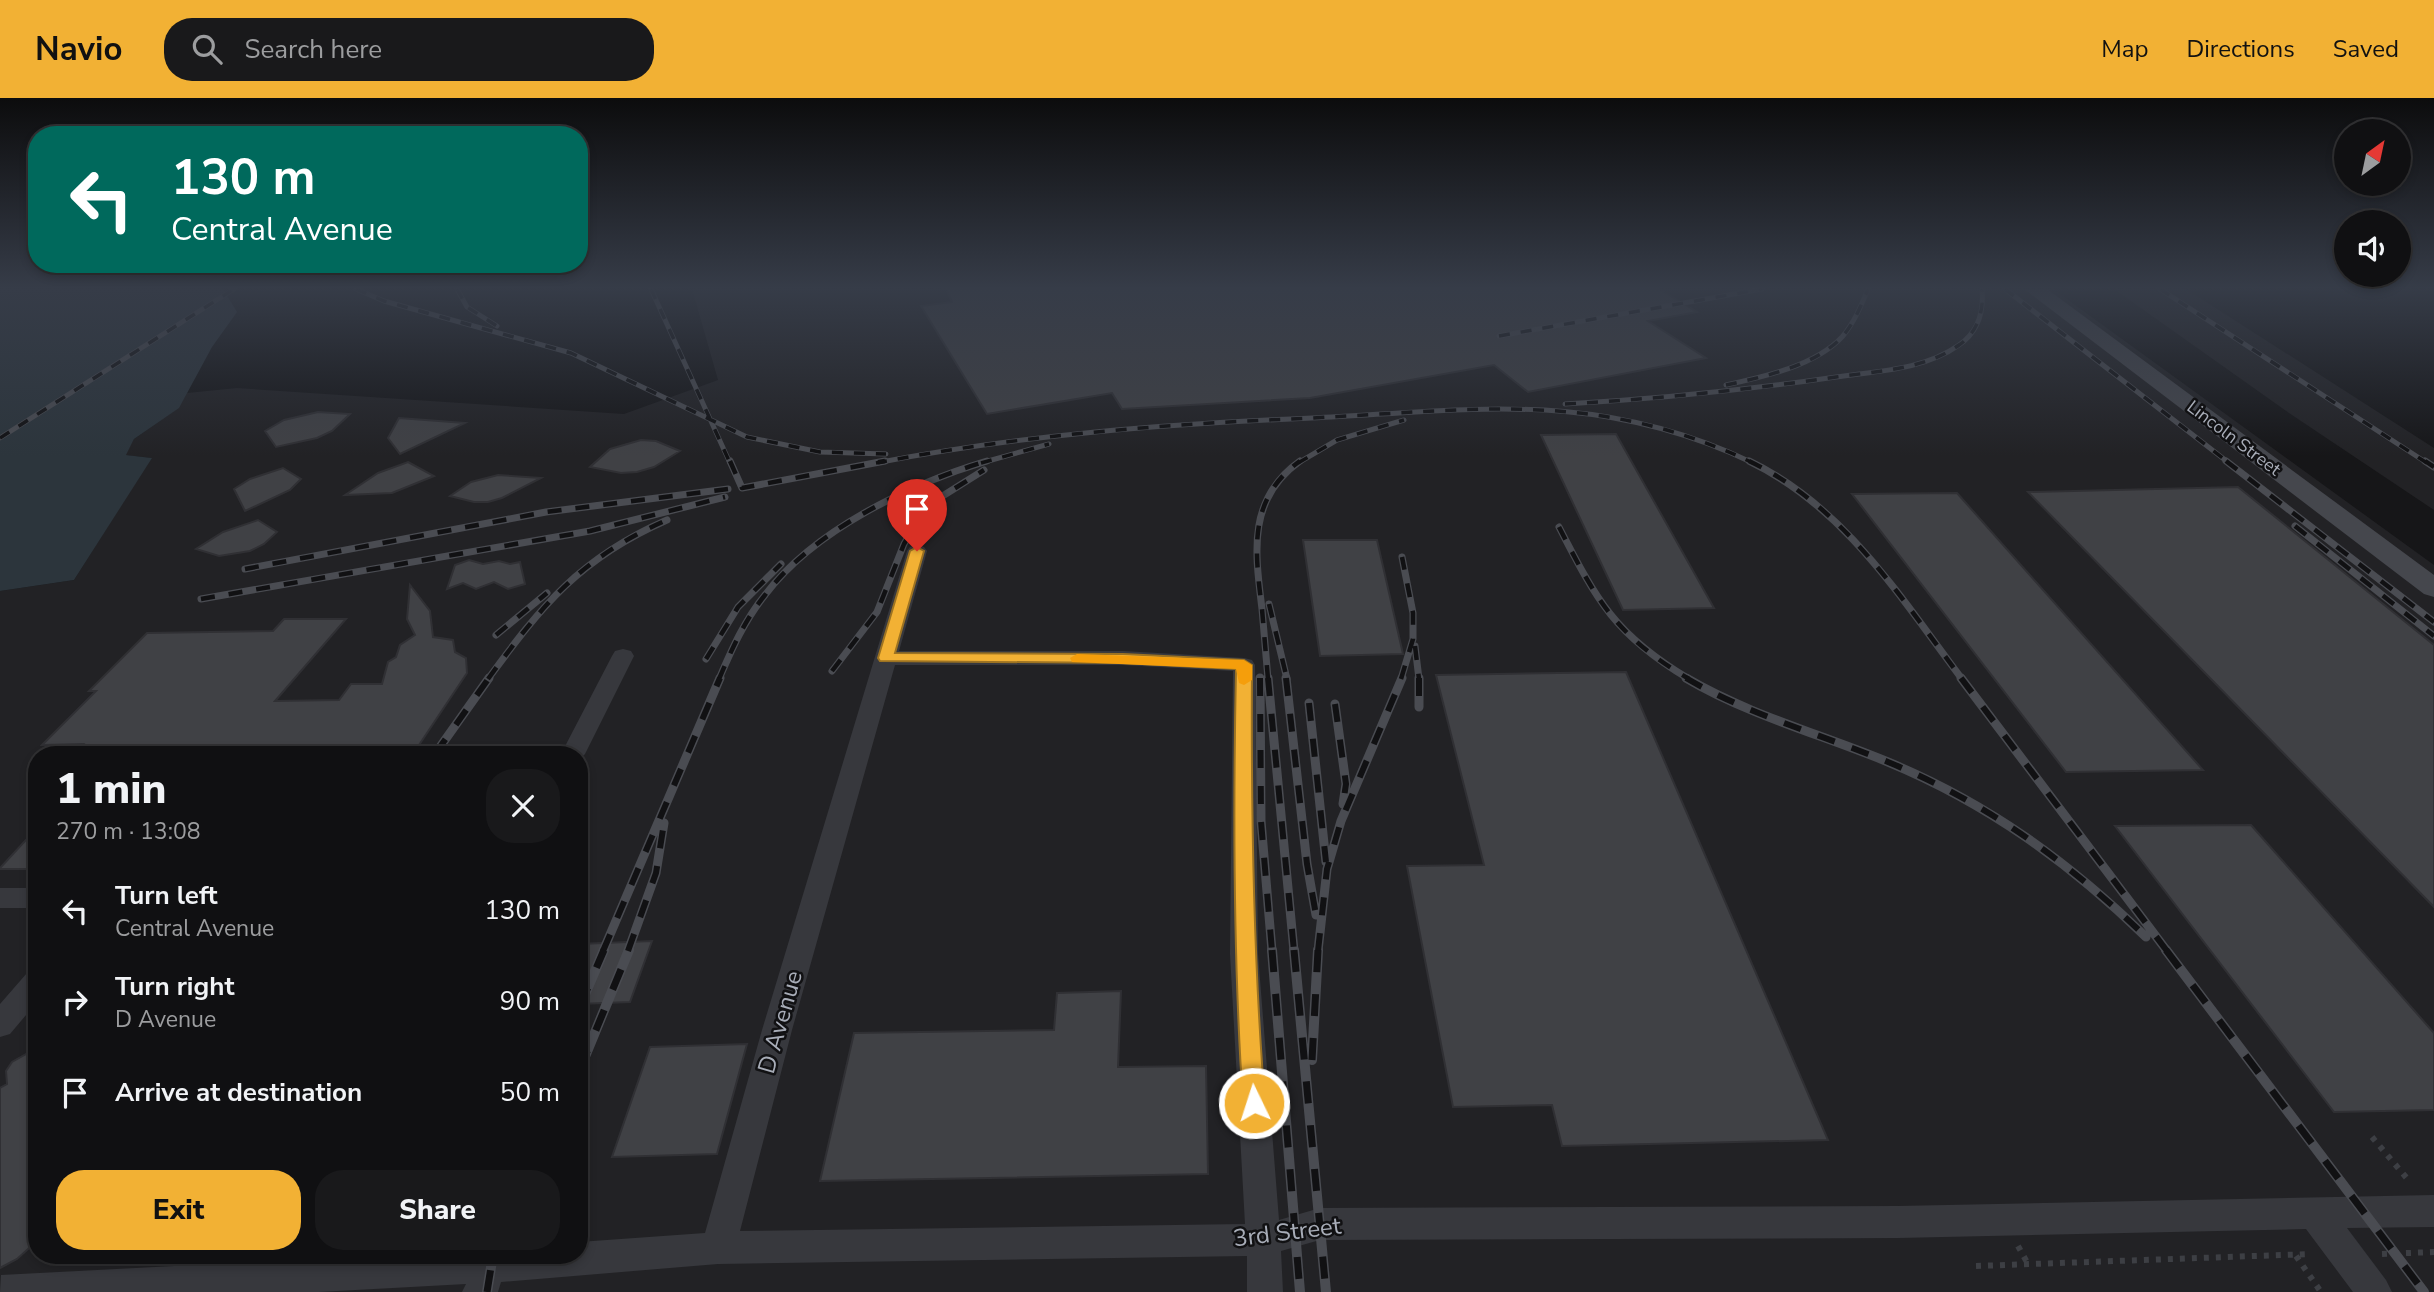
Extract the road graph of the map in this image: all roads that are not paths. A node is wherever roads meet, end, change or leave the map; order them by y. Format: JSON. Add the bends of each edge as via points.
{"nodes":[{"id":1,"x":2109,"y":345,"type":"edge"},
{"id":2,"x":917,"y":551,"type":"dead end"},
{"id":3,"x":2434,"y":588,"type":"edge"},
{"id":4,"x":623,"y":656,"type":"dead end"},
{"id":5,"x":886,"y":658,"type":"junction"},
{"id":6,"x":577,"y":746,"type":"edge"},
{"id":7,"x":0,"y":898,"type":"edge"},
{"id":8,"x":28,"y":898,"type":"edge"},
{"id":9,"x":28,"y":992,"type":"edge"},
{"id":10,"x":0,"y":1026,"type":"edge"},
{"id":11,"x":2425,"y":1200,"type":"edge"},
{"id":12,"x":2315,"y":1214,"type":"junction"},
{"id":13,"x":1264,"y":1240,"type":"junction"},
{"id":14,"x":718,"y":1248,"type":"junction"},
{"id":15,"x":485,"y":1279,"type":"edge"},
{"id":16,"x":1,"y":1292,"type":"edge"},
{"id":17,"x":1265,"y":1292,"type":"edge"},
{"id":18,"x":2374,"y":1292,"type":"edge"}],
"edges":[{"from":1,"to":3,"type":"main road","name":"Lincoln Street"},
{"from":2,"to":5,"type":"street","name":"D Avenue"},
{"from":4,"to":6,"type":"street"},
{"from":5,"to":13,"type":"street","via":[[1123,659],[1244,665],[1246,994]]},
{"from":5,"to":14,"type":"street","name":"D Avenue"},
{"from":7,"to":8,"type":"street"},
{"from":9,"to":10,"type":"street"},
{"from":11,"to":12,"type":"street","name":"3rd Street"},
{"from":12,"to":13,"type":"street","name":"3rd Street","via":[[1898,1222],[1320,1224]]},
{"from":12,"to":18,"type":"street"},
{"from":13,"to":14,"type":"street","name":"3rd Street"},
{"from":13,"to":17,"type":"street"},
{"from":14,"to":15,"type":"street"},
{"from":15,"to":16,"type":"street"}]}
